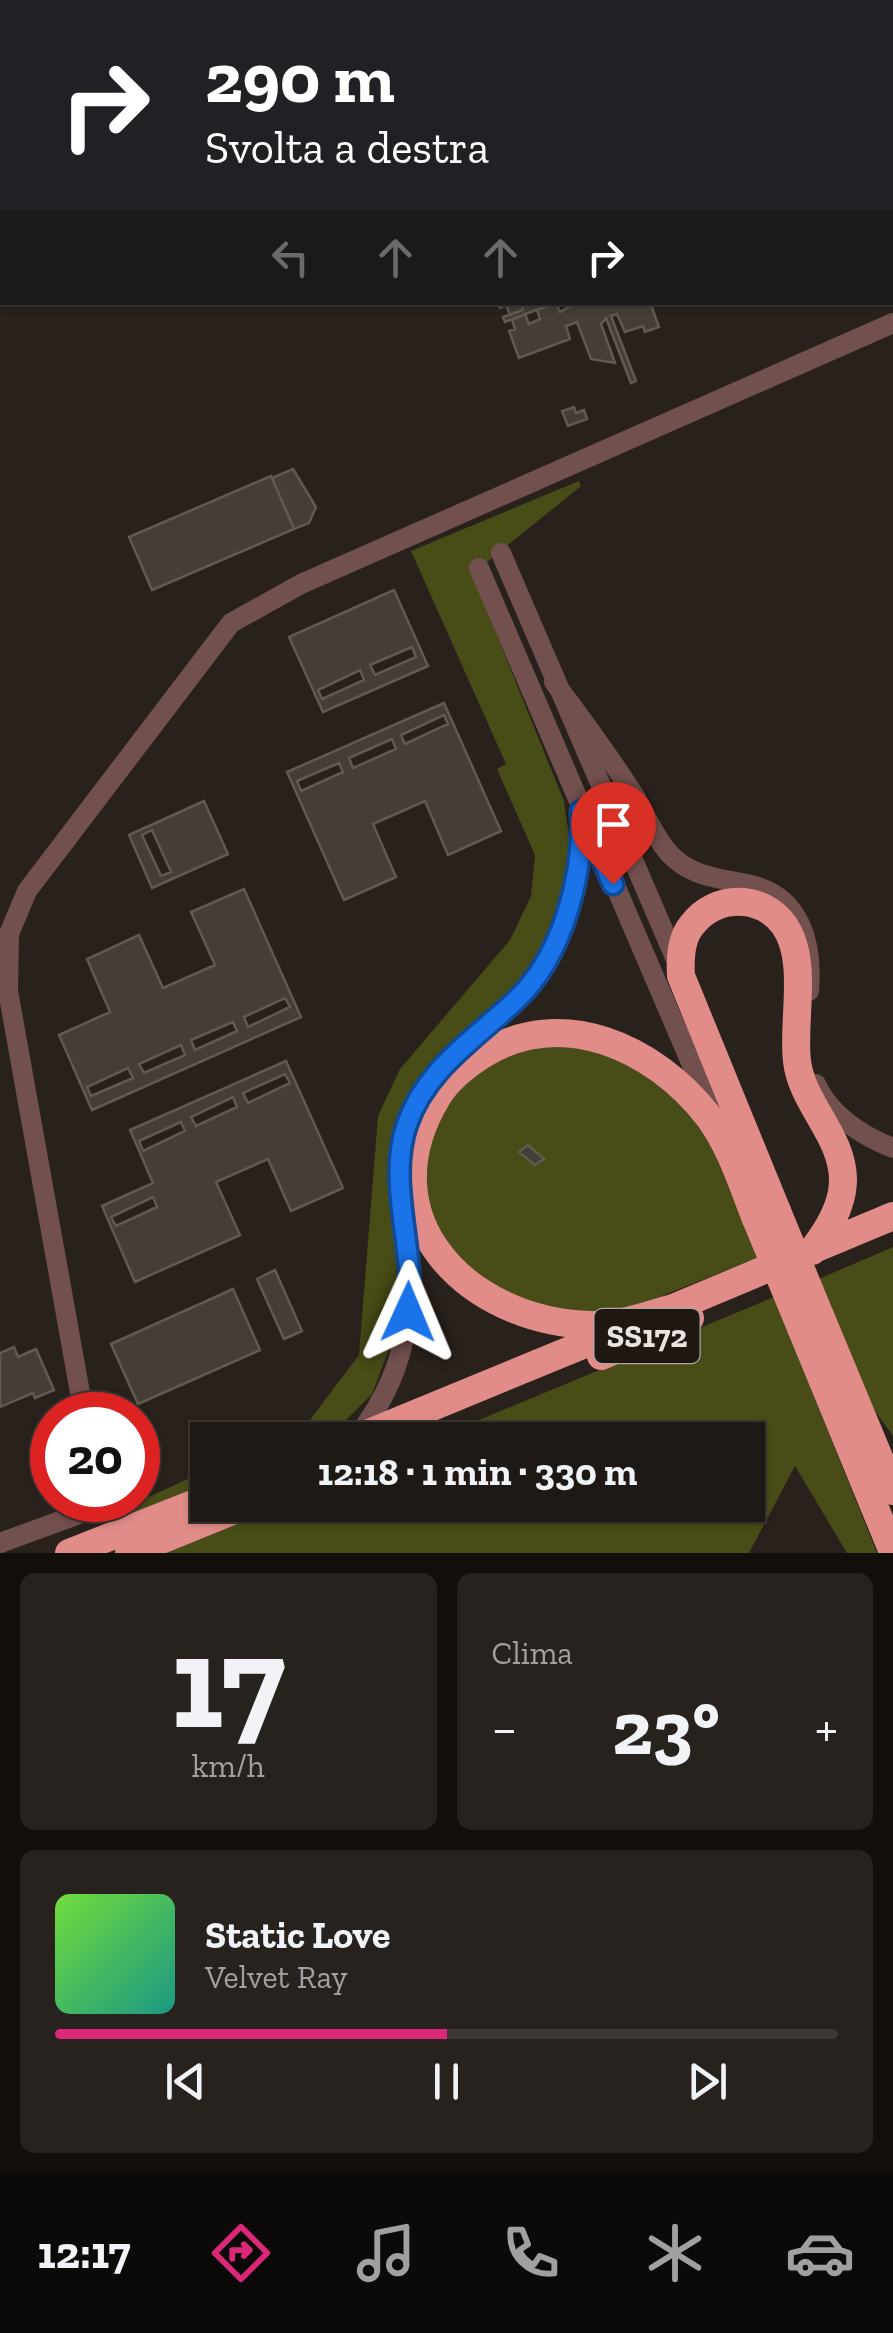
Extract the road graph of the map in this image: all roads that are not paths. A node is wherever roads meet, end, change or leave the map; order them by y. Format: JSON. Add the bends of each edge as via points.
{"nodes":[{"id":1,"x":893,"y":323,"type":"edge"},
{"id":2,"x":501,"y":552,"type":"dead end"},
{"id":3,"x":479,"y":568,"type":"dead end"},
{"id":4,"x":554,"y":682,"type":"junction"},
{"id":5,"x":581,"y":811,"type":"junction"},
{"id":6,"x":680,"y":971,"type":"junction"},
{"id":7,"x":724,"y":1140,"type":"junction"},
{"id":8,"x":893,"y":1148,"type":"edge"},
{"id":9,"x":766,"y":1215,"type":"junction"},
{"id":10,"x":893,"y":1216,"type":"edge"},
{"id":11,"x":893,"y":1233,"type":"edge"},
{"id":12,"x":812,"y":1251,"type":"junction"},
{"id":13,"x":673,"y":1308,"type":"junction"},
{"id":14,"x":811,"y":1323,"type":"junction"},
{"id":15,"x":841,"y":1362,"type":"junction"},
{"id":16,"x":80,"y":1392,"type":"edge"},
{"id":17,"x":367,"y":1422,"type":"edge"},
{"id":18,"x":395,"y":1422,"type":"edge"},
{"id":19,"x":444,"y":1422,"type":"edge"},
{"id":20,"x":893,"y":1446,"type":"edge"},
{"id":21,"x":893,"y":1491,"type":"edge"},
{"id":22,"x":190,"y":1505,"type":"edge"},
{"id":23,"x":62,"y":1522,"type":"edge"},
{"id":24,"x":205,"y":1522,"type":"edge"},
{"id":25,"x":0,"y":1543,"type":"edge"},
{"id":26,"x":893,"y":1552,"type":"edge"},
{"id":27,"x":70,"y":1553,"type":"edge"},
{"id":28,"x":129,"y":1553,"type":"edge"}],
"edges":[{"from":1,"to":16,"type":"street","via":[[302,584],[232,623],[28,891],[10,934],[8,992]]},
{"from":2,"to":4,"type":"street"},
{"from":3,"to":5,"type":"street"},
{"from":4,"to":6,"type":"street"},
{"from":4,"to":8,"type":"street","via":[[675,859],[710,877],[760,888],[798,916],[811,964],[811,1072],[837,1113]]},
{"from":5,"to":7,"type":"street"},
{"from":5,"to":17,"type":"street","via":[[577,864],[548,958],[516,1000],[442,1068],[406,1124],[400,1162],[412,1287],[406,1340],[386,1398]]},
{"from":6,"to":9,"type":"highway"},
{"from":6,"to":12,"type":"highway","via":[[691,925],[713,907],[740,900],[764,906],[795,944],[797,1064],[840,1158],[843,1182],[840,1204]]},
{"from":7,"to":9,"type":"highway"},
{"from":7,"to":13,"type":"highway","via":[[650,1062],[608,1040],[556,1032],[510,1040],[467,1064],[439,1094],[417,1147],[422,1224],[451,1272],[472,1290],[564,1324],[616,1323]]},
{"from":9,"to":14,"type":"highway","bridge":true},
{"from":10,"to":12,"type":"highway","number":"SS172"},
{"from":11,"to":19,"type":"highway","number":"SS172"},
{"from":12,"to":13,"type":"highway","number":"SS172"},
{"from":13,"to":18,"type":"highway","number":"SS172"},
{"from":14,"to":15,"type":"highway"},
{"from":14,"to":26,"type":"highway"},
{"from":15,"to":20,"type":"highway"},
{"from":15,"to":21,"type":"highway"},
{"from":22,"to":27,"type":"highway"},
{"from":23,"to":25,"type":"street"},
{"from":24,"to":28,"type":"highway"}]}
